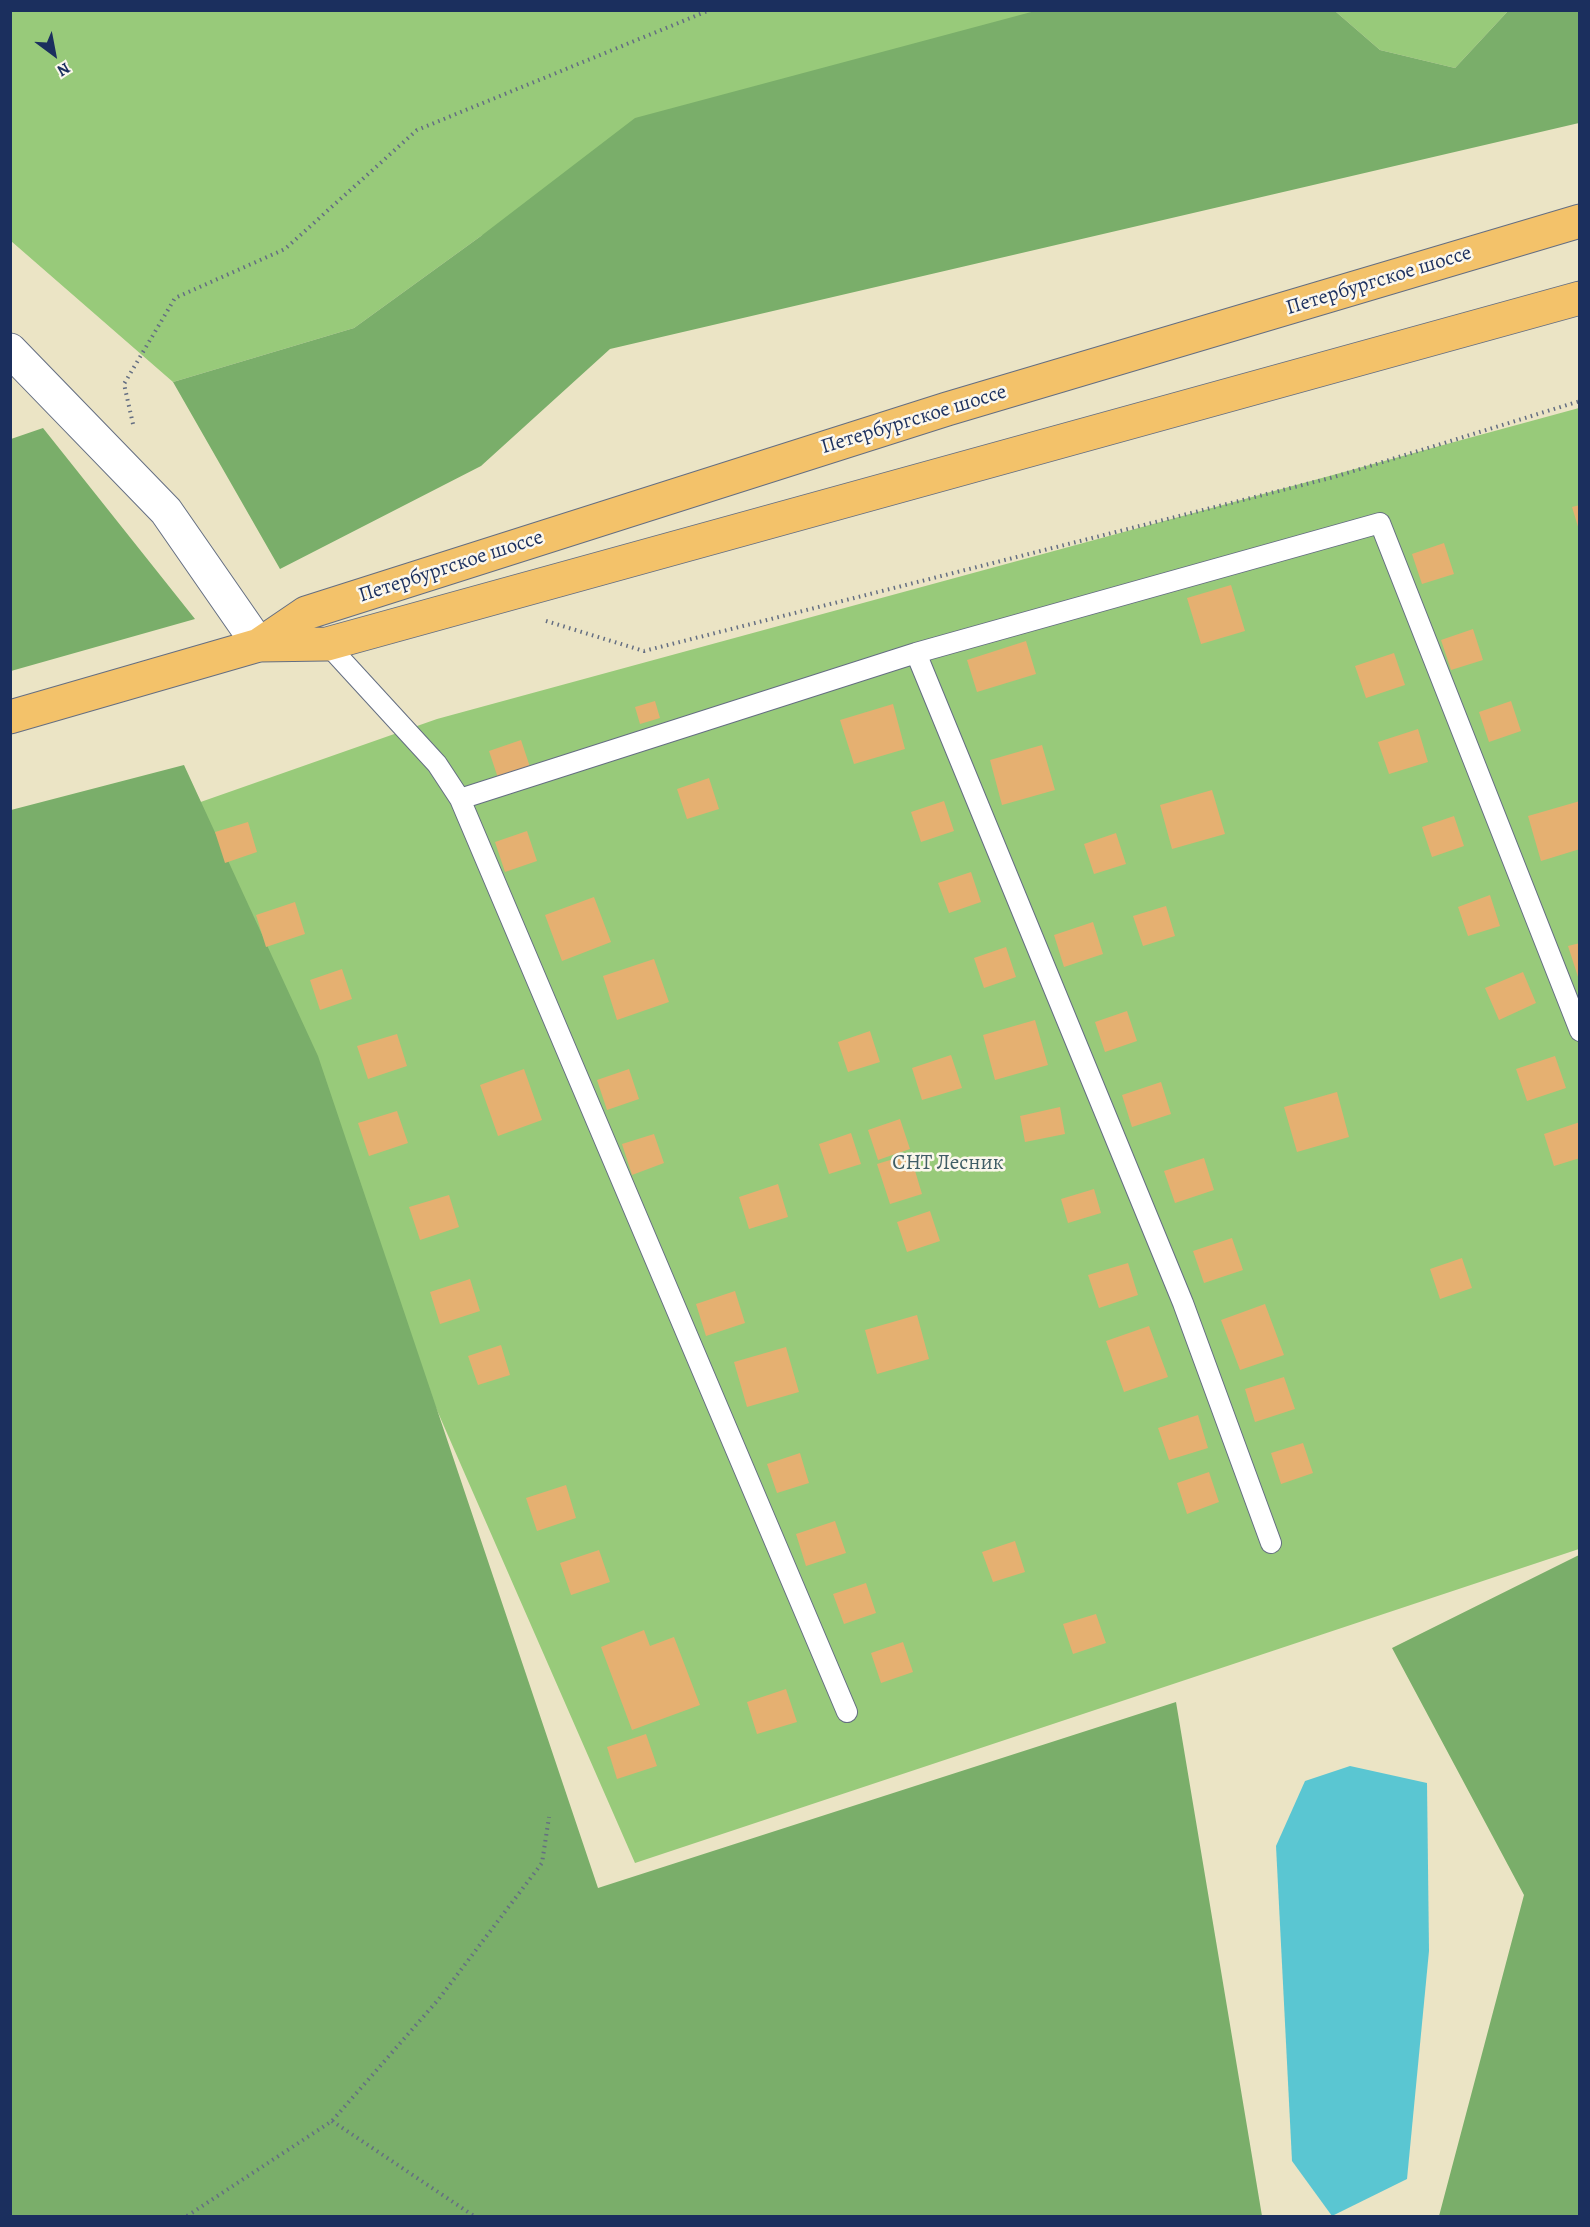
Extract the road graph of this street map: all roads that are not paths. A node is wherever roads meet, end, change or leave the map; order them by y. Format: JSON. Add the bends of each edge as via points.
{"nodes":[{"id":1,"x":1580,"y":221,"type":"edge"},
{"id":2,"x":1580,"y":298,"type":"edge"},
{"id":3,"x":10,"y":350,"type":"edge"},
{"id":4,"x":327,"y":644,"type":"junction"},
{"id":5,"x":259,"y":645,"type":"junction"},
{"id":6,"x":916,"y":653,"type":"junction"},
{"id":7,"x":10,"y":717,"type":"edge"},
{"id":8,"x":460,"y":799,"type":"junction"},
{"id":9,"x":1580,"y":1031,"type":"edge"},
{"id":10,"x":1271,"y":1543,"type":"dead end"},
{"id":11,"x":847,"y":1712,"type":"dead end"}],
"edges":[{"from":1,"to":5,"type":"main road","name":"Петербургское шоссе","via":[[947,409],[306,613]]},
{"from":2,"to":4,"type":"main road","name":"Петербургское шоссе"},
{"from":3,"to":5,"type":"street","via":[[166,511]]},
{"from":4,"to":5,"type":"main road","name":"Петербургское шоссе"},
{"from":4,"to":8,"type":"lane","via":[[436,764]]},
{"from":5,"to":7,"type":"main road","name":"Петербургское шоссе"},
{"from":6,"to":8,"type":"lane"},
{"from":6,"to":9,"type":"lane","via":[[1380,522]]},
{"from":6,"to":10,"type":"lane","via":[[1183,1303]]},
{"from":8,"to":11,"type":"lane"}]}
